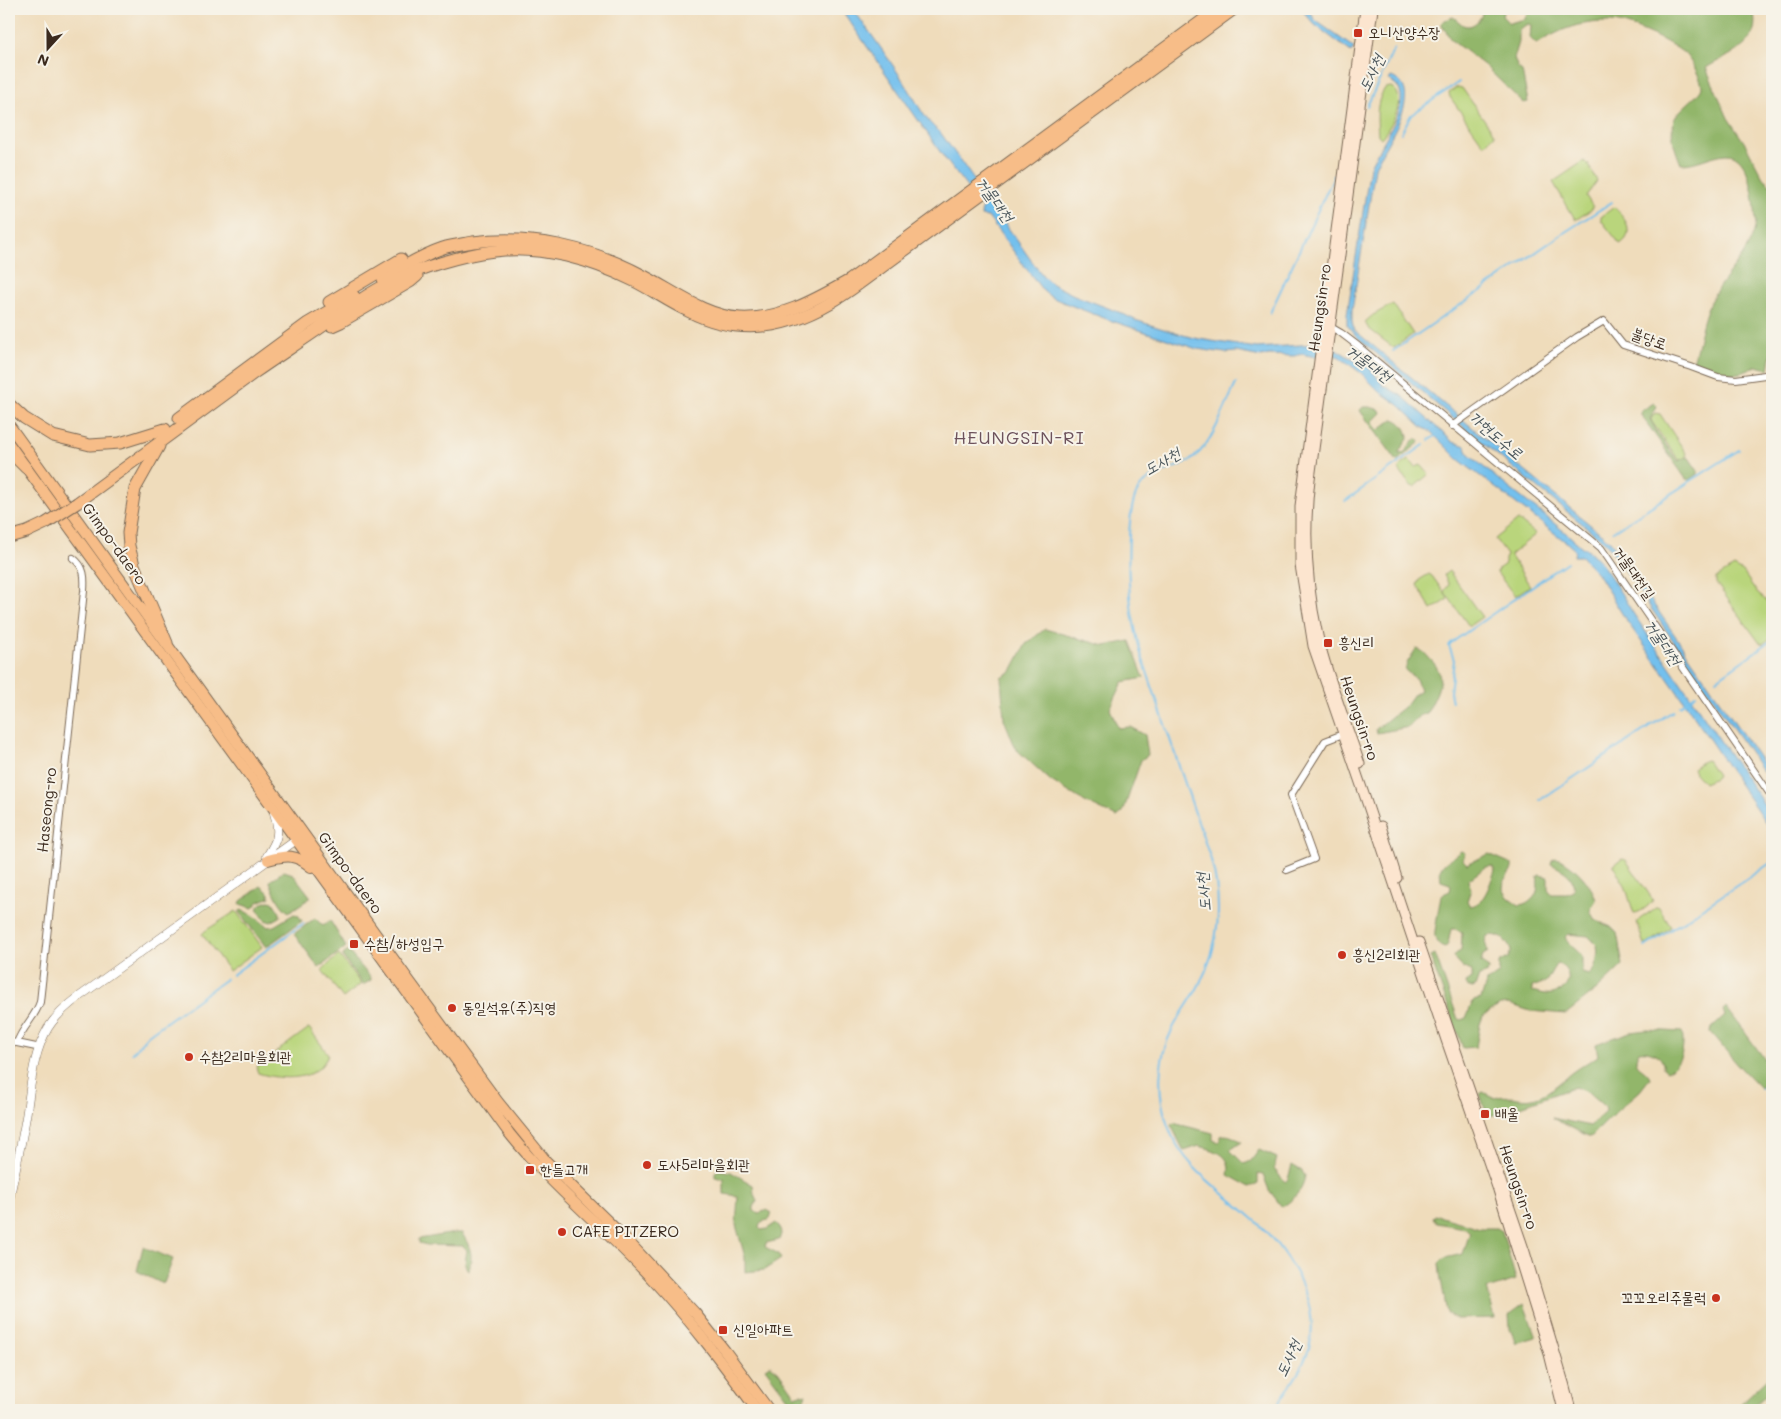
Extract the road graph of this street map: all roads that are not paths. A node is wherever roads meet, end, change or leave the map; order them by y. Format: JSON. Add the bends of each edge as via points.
{"nodes":[{"id":1,"x":1218,"y":9,"type":"edge"},
{"id":2,"x":1234,"y":9,"type":"edge"},
{"id":3,"x":1366,"y":9,"type":"edge"},
{"id":4,"x":1374,"y":9,"type":"edge"},
{"id":5,"x":991,"y":181,"type":"junction"},
{"id":6,"x":959,"y":205,"type":"junction"},
{"id":7,"x":1328,"y":326,"type":"junction"},
{"id":8,"x":310,"y":328,"type":"junction"},
{"id":9,"x":1323,"y":363,"type":"junction"},
{"id":10,"x":1772,"y":374,"type":"edge"},
{"id":11,"x":9,"y":404,"type":"edge"},
{"id":12,"x":9,"y":425,"type":"edge"},
{"id":13,"x":1452,"y":426,"type":"junction"},
{"id":14,"x":164,"y":434,"type":"junction"},
{"id":15,"x":9,"y":444,"type":"edge"},
{"id":16,"x":9,"y":451,"type":"edge"},
{"id":17,"x":26,"y":468,"type":"junction"},
{"id":18,"x":45,"y":520,"type":"junction"},
{"id":19,"x":9,"y":530,"type":"edge"},
{"id":20,"x":9,"y":537,"type":"edge"},
{"id":21,"x":73,"y":558,"type":"dead end"},
{"id":22,"x":167,"y":643,"type":"junction"},
{"id":23,"x":1343,"y":734,"type":"junction"},
{"id":24,"x":1772,"y":797,"type":"edge"},
{"id":25,"x":273,"y":809,"type":"junction"},
{"id":26,"x":299,"y":835,"type":"junction"},
{"id":27,"x":268,"y":858,"type":"junction"},
{"id":28,"x":1287,"y":870,"type":"dead end"},
{"id":29,"x":323,"y":878,"type":"junction"},
{"id":30,"x":9,"y":1042,"type":"edge"},
{"id":31,"x":16,"y":1043,"type":"junction"},
{"id":32,"x":36,"y":1046,"type":"junction"},
{"id":33,"x":9,"y":1186,"type":"edge"},
{"id":34,"x":9,"y":1200,"type":"edge"},
{"id":35,"x":756,"y":1410,"type":"edge"},
{"id":36,"x":769,"y":1410,"type":"edge"},
{"id":37,"x":1563,"y":1410,"type":"edge"},
{"id":38,"x":1571,"y":1410,"type":"edge"}],
"edges":[{"from":1,"to":5,"type":"highway"},
{"from":2,"to":5,"type":"highway"},
{"from":3,"to":7,"type":"main road","name":"Heungsin-ro"},
{"from":4,"to":7,"type":"main road","name":"Heungsin-ro"},
{"from":5,"to":6,"type":"highway"},
{"from":6,"to":8,"type":"highway","via":[[834,302],[782,324],[757,327],[726,325],[688,311],[632,279],[591,263],[539,251],[515,250],[451,260],[394,280]]},
{"from":6,"to":8,"type":"highway","via":[[850,280],[786,312],[765,316],[741,318],[721,315],[616,263],[547,242],[522,239],[445,247],[422,256]]},
{"from":7,"to":9,"type":"main road","name":"Heungsin-ro"},
{"from":7,"to":13,"type":"street","via":[[1358,346]]},
{"from":8,"to":14,"type":"highway"},
{"from":9,"to":23,"type":"main road","name":"Heungsin-ro","via":[[1300,506],[1300,565],[1312,646]]},
{"from":9,"to":38,"type":"main road","name":"Heungsin-ro","via":[[1308,509],[1310,579],[1318,636],[1515,1220]]},
{"from":10,"to":13,"type":"street","name":"불당로","via":[[1736,379],[1718,377],[1623,345],[1604,321]]},
{"from":11,"to":14,"type":"highway","via":[[53,436],[90,445]]},
{"from":12,"to":22,"type":"main road","name":"Gimpo-daero"},
{"from":13,"to":24,"type":"street","name":"거물대천길","via":[[1601,548]]},
{"from":14,"to":18,"type":"highway","bridge":true},
{"from":14,"to":22,"type":"highway","via":[[135,489],[128,533],[134,566]]},
{"from":15,"to":17,"type":"main road","name":"Gimpo-daero"},
{"from":16,"to":17,"type":"highway"},
{"from":17,"to":25,"type":"main road","name":"Gimpo-daero"},
{"from":18,"to":19,"type":"highway"},
{"from":18,"to":20,"type":"highway","via":[[27,532]]},
{"from":21,"to":31,"type":"street","name":"Haseong-ro","via":[[82,568],[85,578],[40,1002]]},
{"from":22,"to":26,"type":"main road","name":"Gimpo-daero"},
{"from":23,"to":28,"type":"street","via":[[1325,741],[1291,796],[1314,859]]},
{"from":23,"to":37,"type":"main road","name":"Heungsin-ro","via":[[1498,1190]]},
{"from":25,"to":26,"type":"main road","name":"Gimpo-daero"},
{"from":25,"to":27,"type":"street","via":[[278,836]]},
{"from":26,"to":27,"type":"street"},
{"from":26,"to":29,"type":"main road","name":"Gimpo-daero"},
{"from":26,"to":36,"type":"main road","name":"Gimpo-daero","via":[[531,1144],[695,1312]]},
{"from":27,"to":29,"type":"main road","via":[[297,858]]},
{"from":27,"to":32,"type":"street","via":[[66,1003],[50,1019]]},
{"from":27,"to":34,"type":"street","via":[[80,996],[52,1022],[38,1048]]},
{"from":29,"to":35,"type":"main road","name":"Gimpo-daero","via":[[530,1159],[652,1278],[697,1330]]},
{"from":30,"to":31,"type":"street"},
{"from":31,"to":32,"type":"street"},
{"from":32,"to":33,"type":"street"}]}
